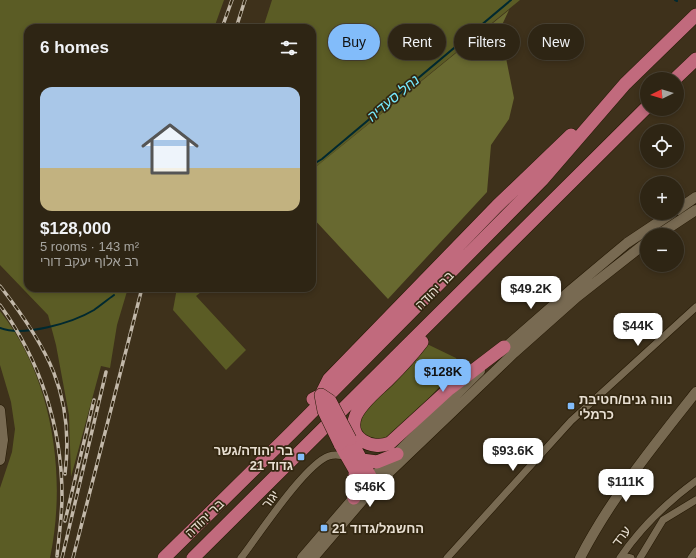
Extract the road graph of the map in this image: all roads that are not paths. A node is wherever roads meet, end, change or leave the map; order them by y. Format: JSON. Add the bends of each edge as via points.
{"nodes":[{"id":1,"x":696,"y":15,"type":"edge"},
{"id":2,"x":696,"y":50,"type":"edge"},
{"id":3,"x":693,"y":62,"type":"edge"},
{"id":4,"x":682,"y":72,"type":"edge"},
{"id":5,"x":625,"y":84,"type":"junction"},
{"id":6,"x":640,"y":114,"type":"edge"},
{"id":7,"x":696,"y":197,"type":"edge"},
{"id":8,"x":684,"y":205,"type":"edge"},
{"id":9,"x":696,"y":210,"type":"edge"},
{"id":10,"x":662,"y":220,"type":"edge"},
{"id":11,"x":669,"y":228,"type":"edge"},
{"id":12,"x":518,"y":237,"type":"junction"},
{"id":13,"x":640,"y":248,"type":"edge"},
{"id":14,"x":696,"y":306,"type":"edge"},
{"id":15,"x":504,"y":347,"type":"junction"},
{"id":16,"x":696,"y":392,"type":"edge"},
{"id":17,"x":321,"y":395,"type":"junction"},
{"id":18,"x":0,"y":410,"type":"edge"},
{"id":19,"x":345,"y":442,"type":"junction"},
{"id":20,"x":397,"y":454,"type":"junction"},
{"id":21,"x":347,"y":457,"type":"junction"},
{"id":22,"x":0,"y":460,"type":"edge"},
{"id":23,"x":362,"y":460,"type":"junction"},
{"id":24,"x":355,"y":472,"type":"junction"},
{"id":25,"x":696,"y":481,"type":"edge"},
{"id":26,"x":369,"y":484,"type":"junction"},
{"id":27,"x":354,"y":498,"type":"junction"},
{"id":28,"x":696,"y":500,"type":"edge"},
{"id":29,"x":696,"y":551,"type":"edge"},
{"id":30,"x":621,"y":557,"type":"edge"},
{"id":31,"x":162,"y":558,"type":"edge"},
{"id":32,"x":193,"y":558,"type":"edge"},
{"id":33,"x":241,"y":558,"type":"edge"},
{"id":34,"x":302,"y":558,"type":"edge"},
{"id":35,"x":313,"y":558,"type":"edge"},
{"id":36,"x":447,"y":558,"type":"edge"},
{"id":37,"x":580,"y":558,"type":"edge"},
{"id":38,"x":631,"y":558,"type":"edge"},
{"id":39,"x":640,"y":558,"type":"edge"},
{"id":40,"x":692,"y":558,"type":"edge"}],
"edges":[{"from":1,"to":5,"type":"highway","name":"בר יהודה"},
{"from":2,"to":3,"type":"highway"},
{"from":3,"to":4,"type":"highway"},
{"from":5,"to":17,"type":"highway","via":[[497,206],[329,379]]},
{"from":5,"to":31,"type":"highway","name":"בר יהודה","via":[[542,180],[291,433]]},
{"from":6,"to":12,"type":"highway","name":"בר יהודה"},
{"from":7,"to":8,"type":"main road"},
{"from":9,"to":11,"type":"main road"},
{"from":10,"to":15,"type":"main road","via":[[627,243]]},
{"from":12,"to":15,"type":"highway","via":[[360,409],[354,424],[359,438],[372,446],[390,443],[449,389]]},
{"from":12,"to":32,"type":"highway","name":"בר יהודה"},
{"from":13,"to":26,"type":"main road","via":[[577,297]]},
{"from":14,"to":36,"type":"street","via":[[571,421]]},
{"from":15,"to":20,"type":"main road"},
{"from":16,"to":37,"type":"main road","via":[[605,514]]},
{"from":17,"to":19,"type":"highway","bridge":true,"via":[[324,411]]},
{"from":17,"to":31,"type":"highway","via":[[313,399],[234,477],[177,538]]},
{"from":18,"to":22,"type":"main road"},
{"from":19,"to":21,"type":"highway"},
{"from":19,"to":23,"type":"highway"},
{"from":20,"to":23,"type":"highway","via":[[377,462]]},
{"from":20,"to":26,"type":"main road"},
{"from":21,"to":24,"type":"highway"},
{"from":21,"to":33,"type":"street","name":"יגור","via":[[329,456],[311,469],[291,491]]},
{"from":23,"to":26,"type":"highway"},
{"from":24,"to":26,"type":"highway"},
{"from":24,"to":27,"type":"highway"},
{"from":25,"to":30,"type":"street","name":"ערד","via":[[650,520]]},
{"from":26,"to":27,"type":"main road"},
{"from":26,"to":35,"type":"main road"},
{"from":27,"to":34,"type":"main road"},
{"from":28,"to":39,"type":"street","via":[[663,520]]},
{"from":29,"to":40,"type":"street"},
{"from":30,"to":38,"type":"street"}]}
